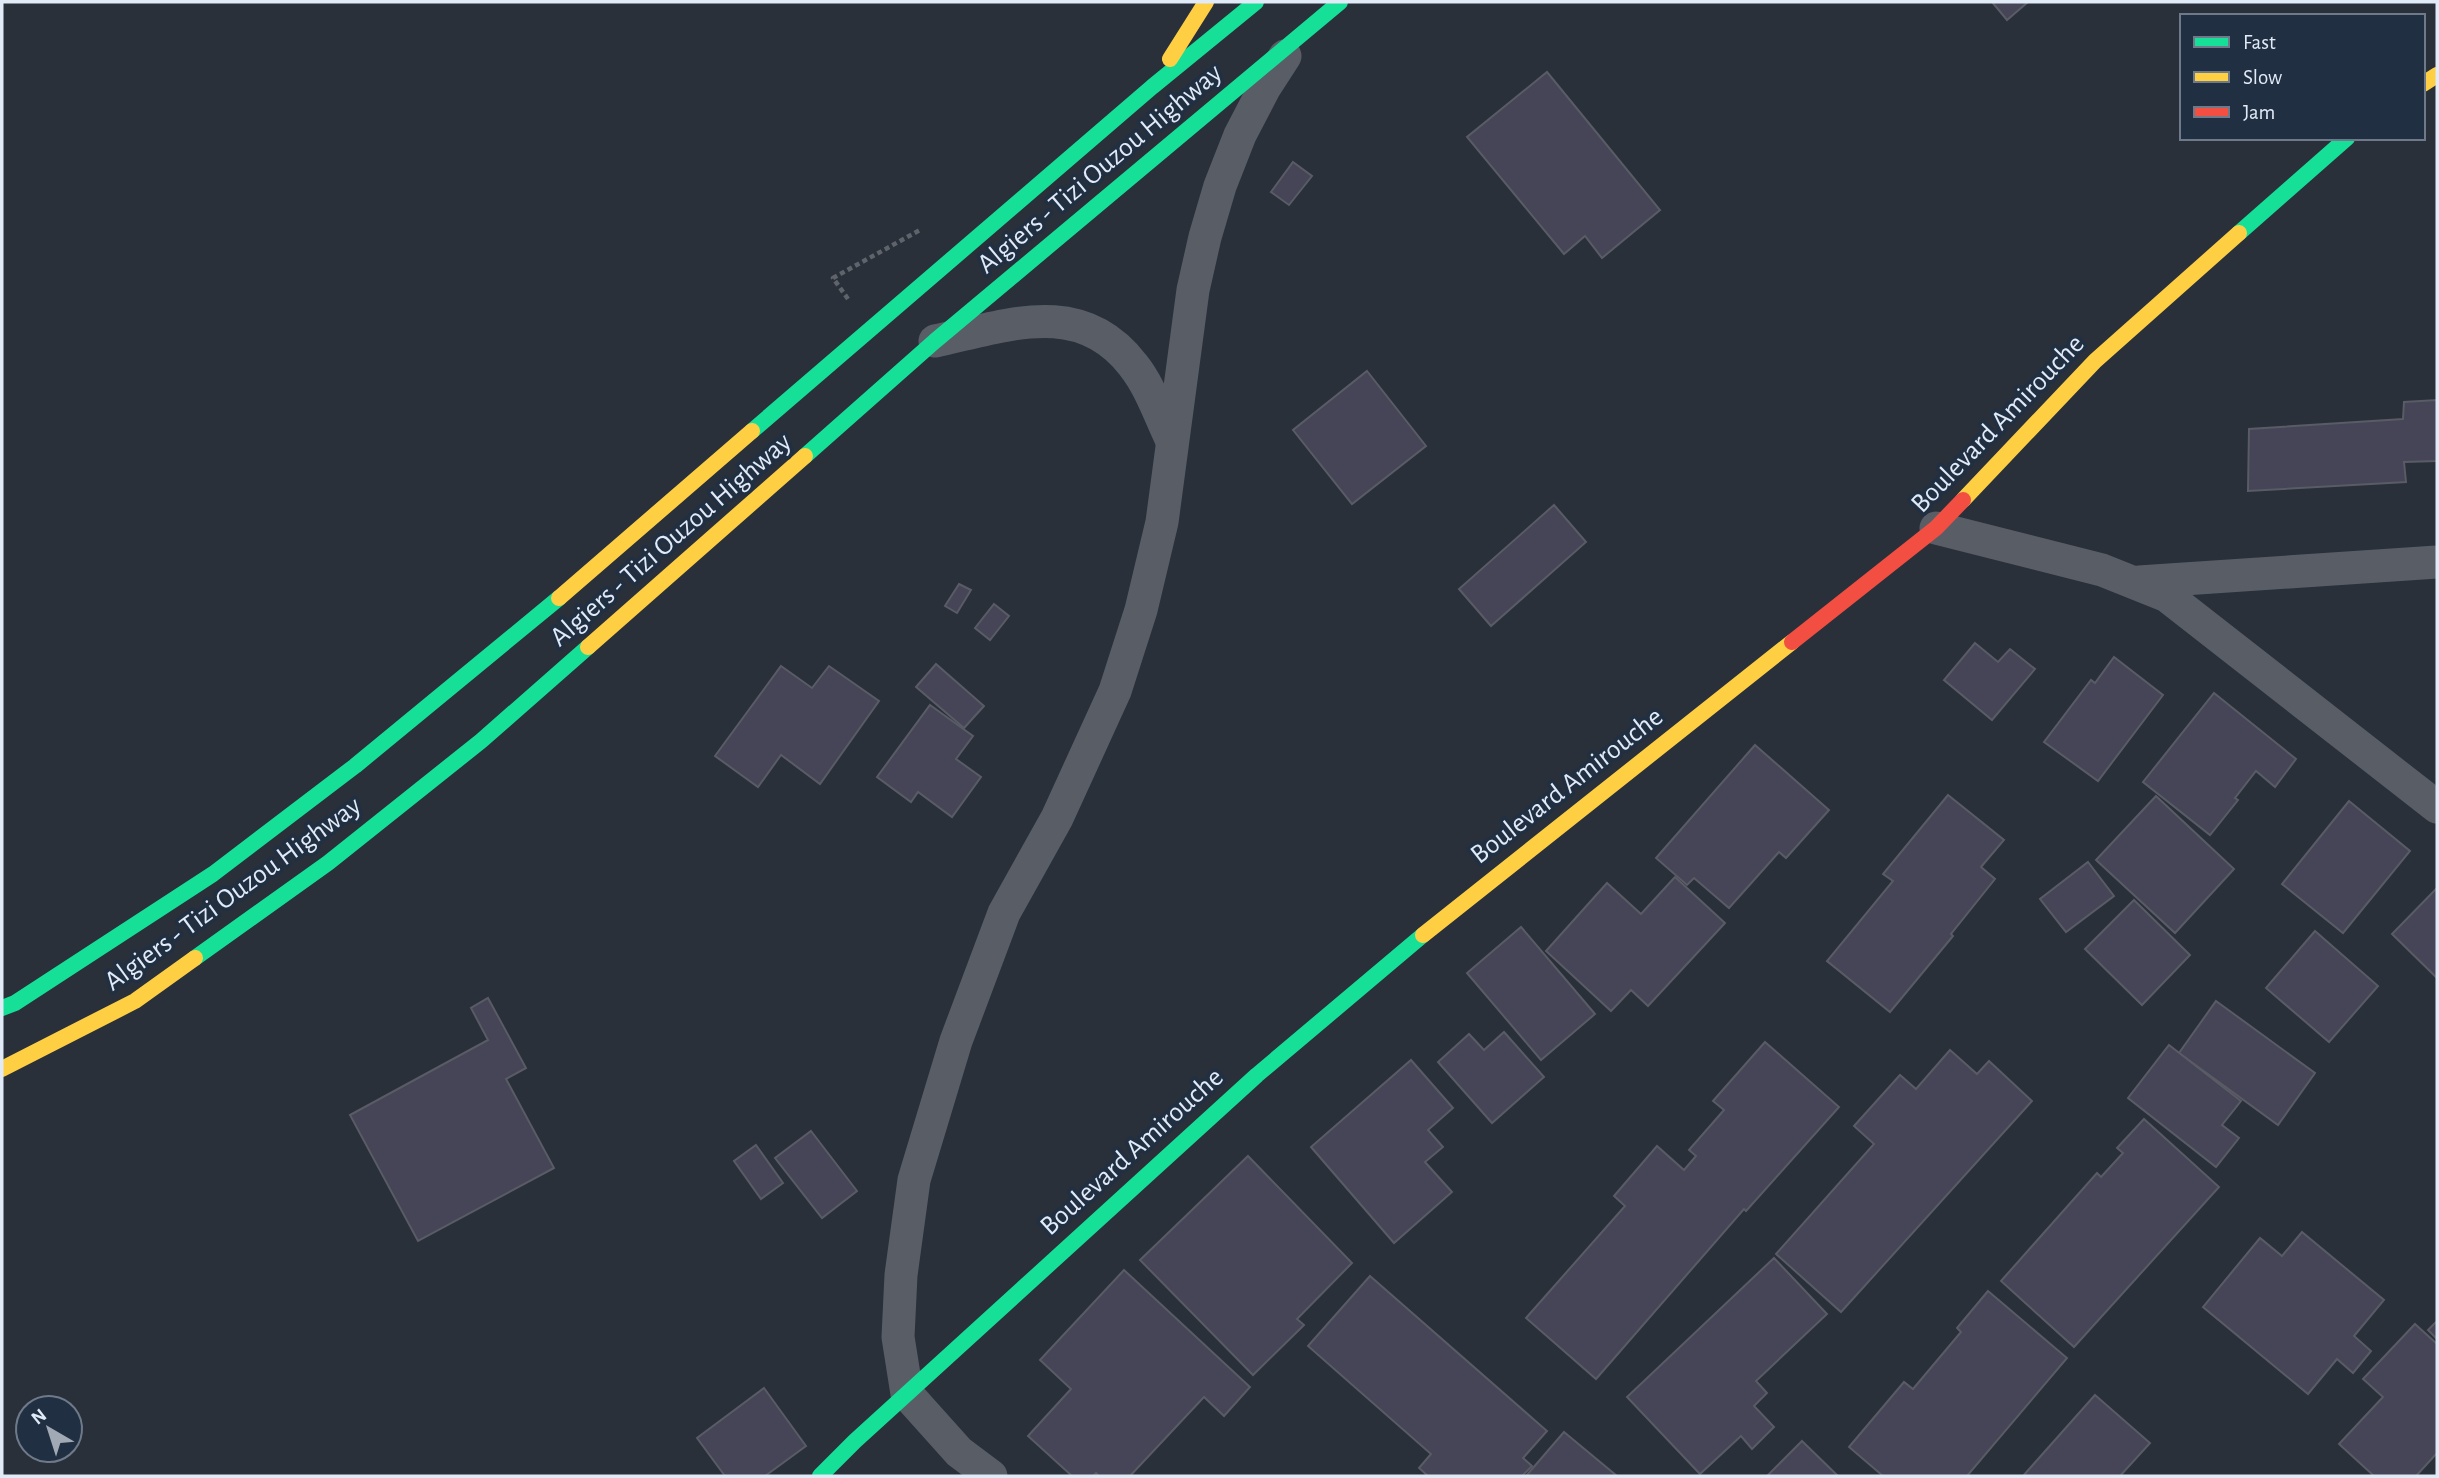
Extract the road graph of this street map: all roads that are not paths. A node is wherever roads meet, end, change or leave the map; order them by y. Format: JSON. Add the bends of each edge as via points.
{"nodes":[{"id":1,"x":1206,"y":2,"type":"edge"},
{"id":2,"x":1256,"y":2,"type":"edge"},
{"id":3,"x":1340,"y":2,"type":"edge"},
{"id":4,"x":1293,"y":41,"type":"junction"},
{"id":5,"x":1152,"y":88,"type":"junction"},
{"id":6,"x":2345,"y":140,"type":"edge"},
{"id":7,"x":935,"y":341,"type":"junction"},
{"id":8,"x":1172,"y":441,"type":"junction"},
{"id":9,"x":1936,"y":528,"type":"junction"},
{"id":10,"x":2437,"y":562,"type":"edge"},
{"id":11,"x":2133,"y":582,"type":"junction"},
{"id":12,"x":2437,"y":807,"type":"edge"},
{"id":13,"x":2,"y":1008,"type":"edge"},
{"id":14,"x":2,"y":1069,"type":"edge"},
{"id":15,"x":907,"y":1394,"type":"junction"},
{"id":16,"x":820,"y":1476,"type":"edge"},
{"id":17,"x":991,"y":1476,"type":"edge"}],
"edges":[{"from":1,"to":5,"type":"main road"},
{"from":2,"to":5,"type":"main road","name":"Algiers - Tizi Ouzou Highway"},
{"from":3,"to":4,"type":"main road","name":"Algiers - Tizi Ouzou Highway"},
{"from":4,"to":7,"type":"main road","name":"Algiers - Tizi Ouzou Highway"},
{"from":4,"to":8,"type":"street","via":[[1240,135],[1220,186],[1193,289]]},
{"from":5,"to":13,"type":"main road","name":"Algiers - Tizi Ouzou Highway","via":[[502,647],[355,766],[213,874]]},
{"from":6,"to":9,"type":"main road","name":"Boulevard Amirouche","via":[[2095,361]]},
{"from":7,"to":8,"type":"street","via":[[1040,320],[1067,322],[1093,331],[1116,346],[1134,366]]},
{"from":7,"to":14,"type":"main road","name":"Algiers - Tizi Ouzou Highway","via":[[481,741],[328,863],[135,1002]]},
{"from":8,"to":15,"type":"street","via":[[1162,522],[1115,691],[1057,818],[1004,913],[956,1041],[914,1180],[898,1337]]},
{"from":9,"to":11,"type":"street"},
{"from":9,"to":15,"type":"main road","name":"Boulevard Amirouche","via":[[1430,929],[1257,1075]]},
{"from":10,"to":11,"type":"street"},
{"from":11,"to":12,"type":"street","via":[[2167,596]]},
{"from":15,"to":16,"type":"main road","name":"Boulevard Amirouche"},
{"from":15,"to":17,"type":"street","via":[[958,1452]]}]}
